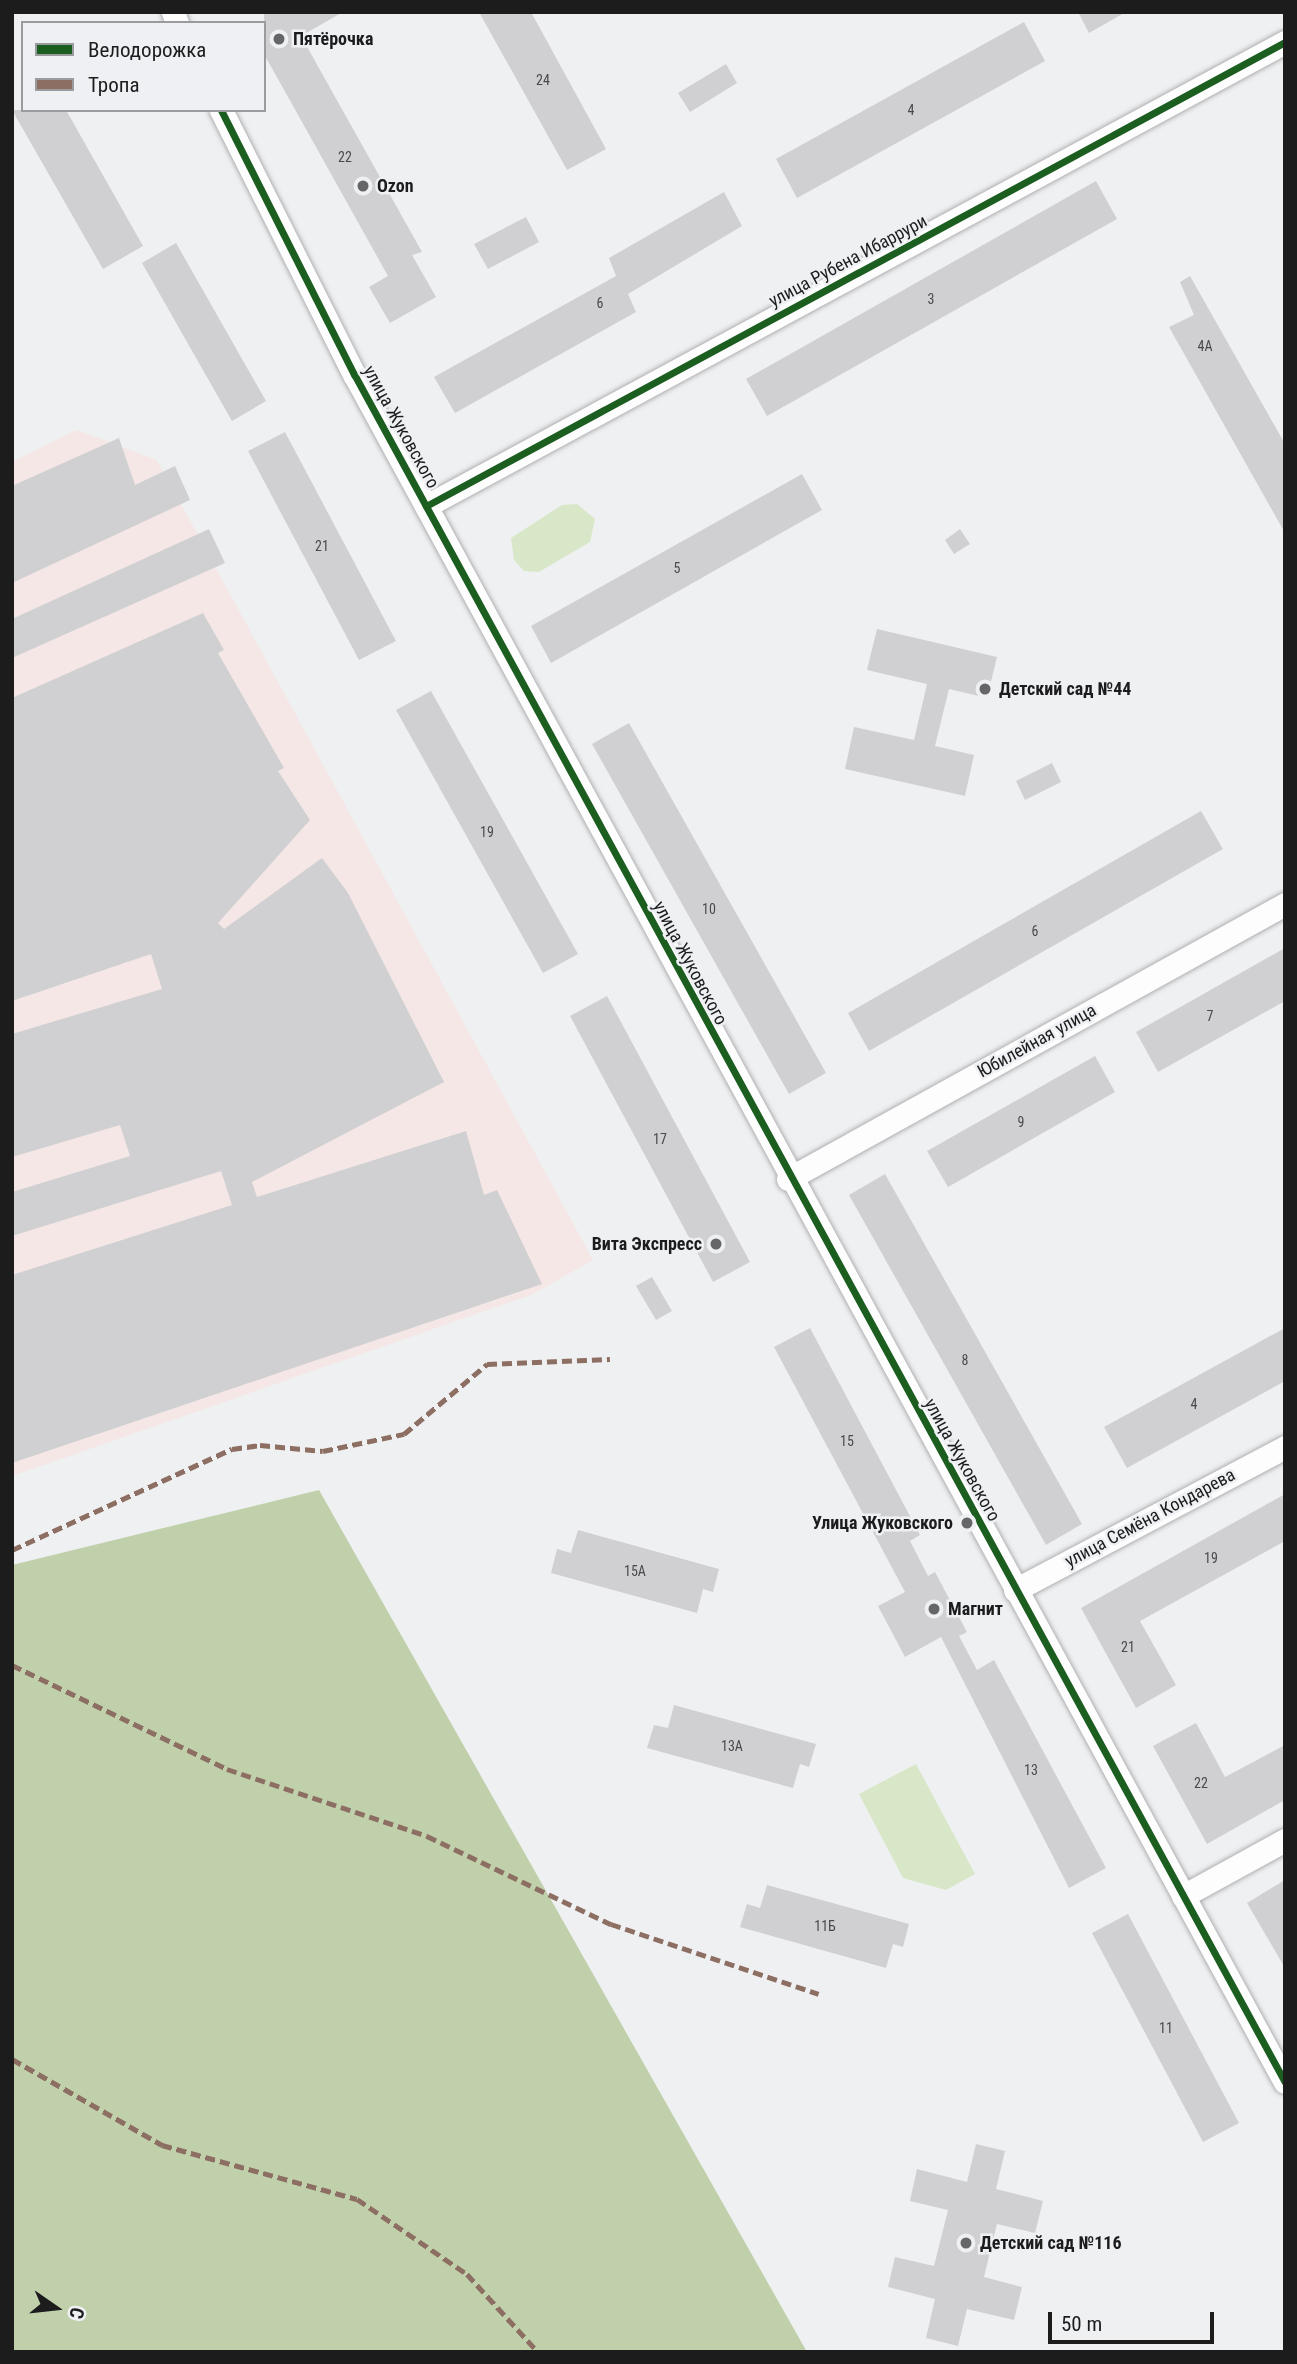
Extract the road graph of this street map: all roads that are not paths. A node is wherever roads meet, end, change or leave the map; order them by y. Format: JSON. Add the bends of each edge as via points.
{"nodes":[{"id":1,"x":1285,"y":42,"type":"edge"},
{"id":2,"x":222,"y":112,"type":"edge"},
{"id":3,"x":426,"y":506,"type":"junction"},
{"id":4,"x":1285,"y":904,"type":"edge"},
{"id":5,"x":788,"y":1179,"type":"junction"},
{"id":6,"x":1285,"y":1447,"type":"edge"},
{"id":7,"x":1016,"y":1590,"type":"junction"},
{"id":8,"x":1285,"y":1840,"type":"edge"},
{"id":9,"x":1183,"y":1896,"type":"junction"},
{"id":10,"x":1285,"y":2082,"type":"edge"}],
"edges":[{"from":1,"to":3,"type":"street","name":"улица Рубена Ибаррури"},
{"from":2,"to":3,"type":"street","name":"улица Жуковского"},
{"from":3,"to":5,"type":"street","name":"улица Жуковского"},
{"from":4,"to":5,"type":"street","name":"Юбилейная улица"},
{"from":5,"to":7,"type":"street","name":"улица Жуковского"},
{"from":6,"to":7,"type":"street","name":"улица Семёна Кондарева"},
{"from":7,"to":9,"type":"street","name":"улица Жуковского"},
{"from":8,"to":9,"type":"street"},
{"from":9,"to":10,"type":"street","name":"улица Жуковского"}]}
